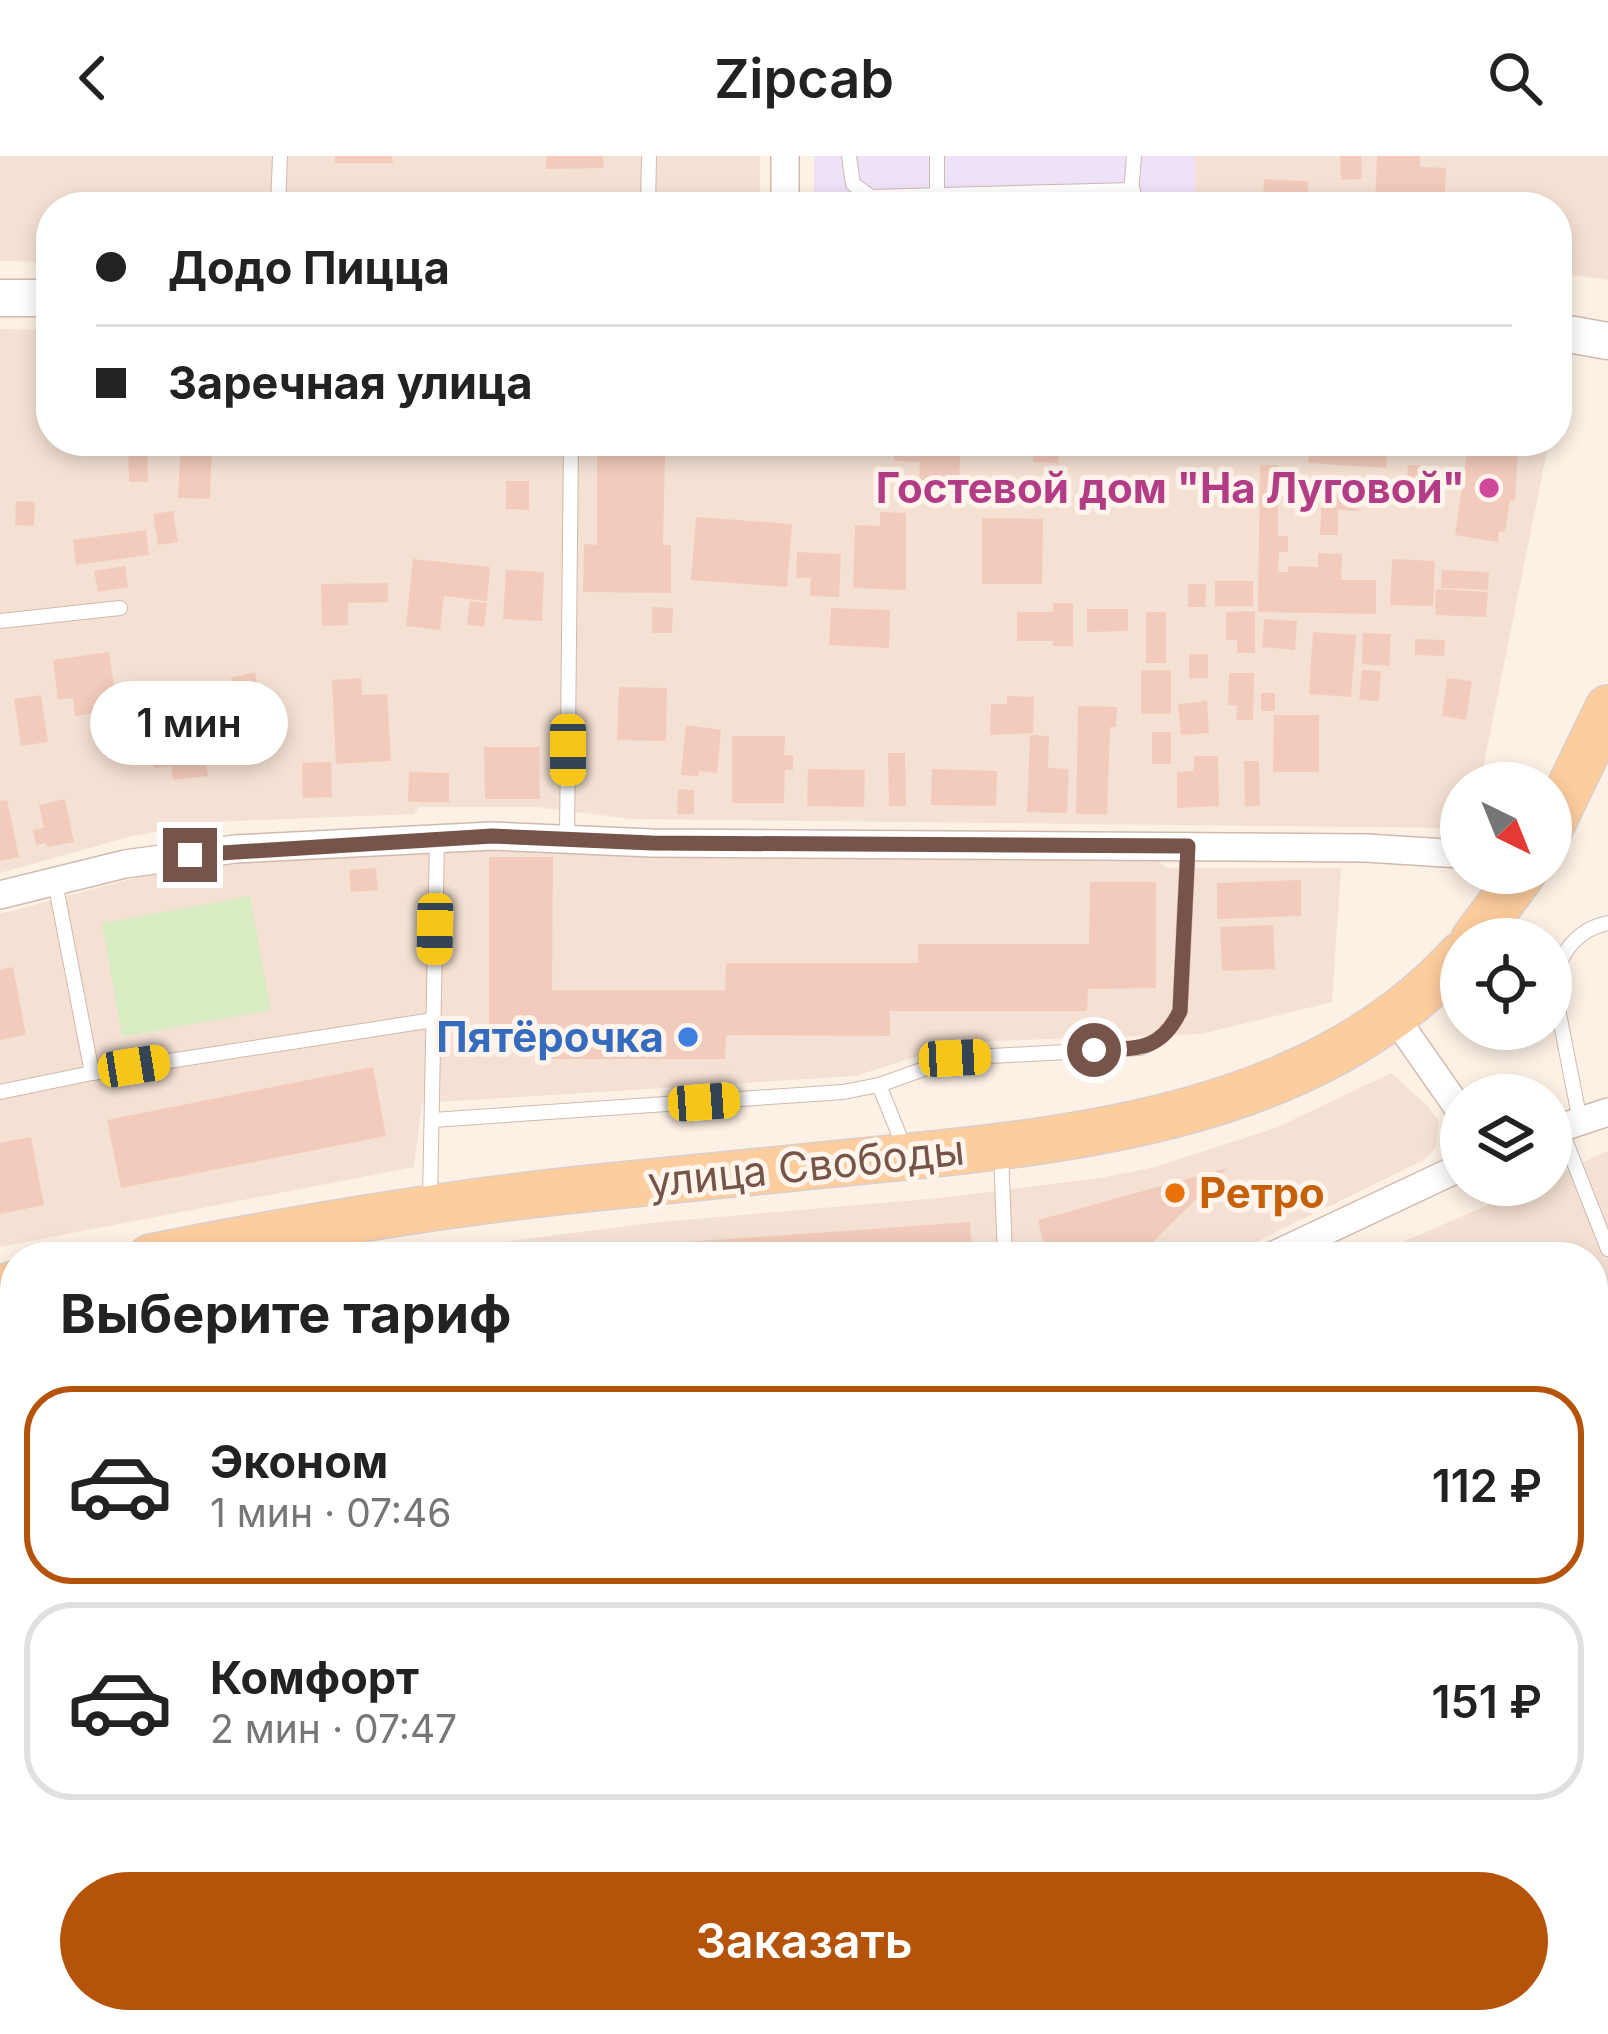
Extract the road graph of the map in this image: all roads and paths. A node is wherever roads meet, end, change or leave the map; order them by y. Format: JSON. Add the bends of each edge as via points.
{"nodes":[{"id":1,"x":280,"y":156,"type":"edge"},
{"id":2,"x":649,"y":156,"type":"edge"},
{"id":3,"x":784,"y":156,"type":"edge"},
{"id":4,"x":849,"y":156,"type":"edge"},
{"id":5,"x":937,"y":156,"type":"edge"},
{"id":6,"x":1134,"y":156,"type":"edge"},
{"id":7,"x":1133,"y":190,"type":"joint"},
{"id":8,"x":279,"y":192,"type":"edge"},
{"id":9,"x":648,"y":192,"type":"edge"},
{"id":10,"x":785,"y":192,"type":"edge"},
{"id":11,"x":864,"y":192,"type":"edge"},
{"id":12,"x":938,"y":192,"type":"edge"},
{"id":13,"x":1055,"y":192,"type":"edge"},
{"id":14,"x":0,"y":298,"type":"edge"},
{"id":15,"x":36,"y":298,"type":"edge"},
{"id":16,"x":1572,"y":334,"type":"edge"},
{"id":17,"x":1608,"y":340,"type":"edge"},
{"id":18,"x":571,"y":456,"type":"edge"},
{"id":19,"x":120,"y":608,"type":"dead end"},
{"id":20,"x":0,"y":621,"type":"edge"},
{"id":21,"x":1608,"y":708,"type":"edge"},
{"id":22,"x":1572,"y":783,"type":"edge"},
{"id":23,"x":567,"y":838,"type":"junction"},
{"id":24,"x":437,"y":839,"type":"junction"},
{"id":25,"x":1188,"y":846,"type":"junction"},
{"id":26,"x":1440,"y":853,"type":"edge"},
{"id":27,"x":56,"y":882,"type":"junction"},
{"id":28,"x":0,"y":895,"type":"edge"},
{"id":29,"x":1608,"y":923,"type":"edge"},
{"id":30,"x":1440,"y":975,"type":"edge"},
{"id":31,"x":1394,"y":1016,"type":"junction"},
{"id":32,"x":433,"y":1020,"type":"junction"},
{"id":33,"x":92,"y":1073,"type":"junction"},
{"id":34,"x":1560,"y":1074,"type":"edge"},
{"id":35,"x":1440,"y":1082,"type":"edge"},
{"id":36,"x":879,"y":1085,"type":"junction"},
{"id":37,"x":0,"y":1092,"type":"edge"},
{"id":38,"x":1608,"y":1112,"type":"edge"},
{"id":39,"x":433,"y":1120,"type":"junction"},
{"id":40,"x":1572,"y":1123,"type":"edge"},
{"id":41,"x":1001,"y":1146,"type":"junction"},
{"id":42,"x":1572,"y":1148,"type":"edge"},
{"id":43,"x":908,"y":1157,"type":"junction"},
{"id":44,"x":1440,"y":1177,"type":"edge"},
{"id":45,"x":429,"y":1208,"type":"junction"},
{"id":46,"x":272,"y":1242,"type":"edge"},
{"id":47,"x":1004,"y":1242,"type":"edge"},
{"id":48,"x":1302,"y":1242,"type":"edge"},
{"id":49,"x":1605,"y":1242,"type":"edge"}],
"edges":[{"from":1,"to":8,"type":"lane"},
{"from":2,"to":9,"type":"lane"},
{"from":3,"to":10,"type":"street"},
{"from":4,"to":11,"type":"lane","via":[[854,184]]},
{"from":5,"to":12,"type":"lane"},
{"from":6,"to":7,"type":"lane"},
{"from":7,"to":13,"type":"lane"},
{"from":14,"to":15,"type":"street"},
{"from":16,"to":17,"type":"street"},
{"from":18,"to":23,"type":"lane"},
{"from":19,"to":20,"type":"lane"},
{"from":21,"to":22,"type":"main road"},
{"from":23,"to":24,"type":"street"},
{"from":23,"to":25,"type":"street"},
{"from":24,"to":27,"type":"street","via":[[235,849]]},
{"from":24,"to":32,"type":"lane"},
{"from":25,"to":26,"type":"street"},
{"from":25,"to":36,"type":"lane","via":[[1180,1011],[1156,1042],[955,1058]]},
{"from":27,"to":28,"type":"street"},
{"from":27,"to":33,"type":"lane"},
{"from":29,"to":34,"type":"lane","via":[[1581,934],[1557,965]]},
{"from":30,"to":31,"type":"main road","name":"улица Свободы"},
{"from":31,"to":35,"type":"street"},
{"from":31,"to":41,"type":"main road","name":"улица Свободы","via":[[1324,1060],[1249,1091],[1130,1124]]},
{"from":32,"to":33,"type":"lane"},
{"from":32,"to":39,"type":"lane"},
{"from":33,"to":37,"type":"lane"},
{"from":36,"to":39,"type":"lane"},
{"from":36,"to":43,"type":"lane"},
{"from":38,"to":40,"type":"street"},
{"from":39,"to":45,"type":"lane"},
{"from":41,"to":43,"type":"main road","name":"улица Свободы"},
{"from":41,"to":47,"type":"lane"},
{"from":42,"to":49,"type":"lane"},
{"from":43,"to":45,"type":"main road","name":"улица Свободы"},
{"from":44,"to":48,"type":"street"},
{"from":45,"to":46,"type":"main road","name":"улица Свободы"}]}
